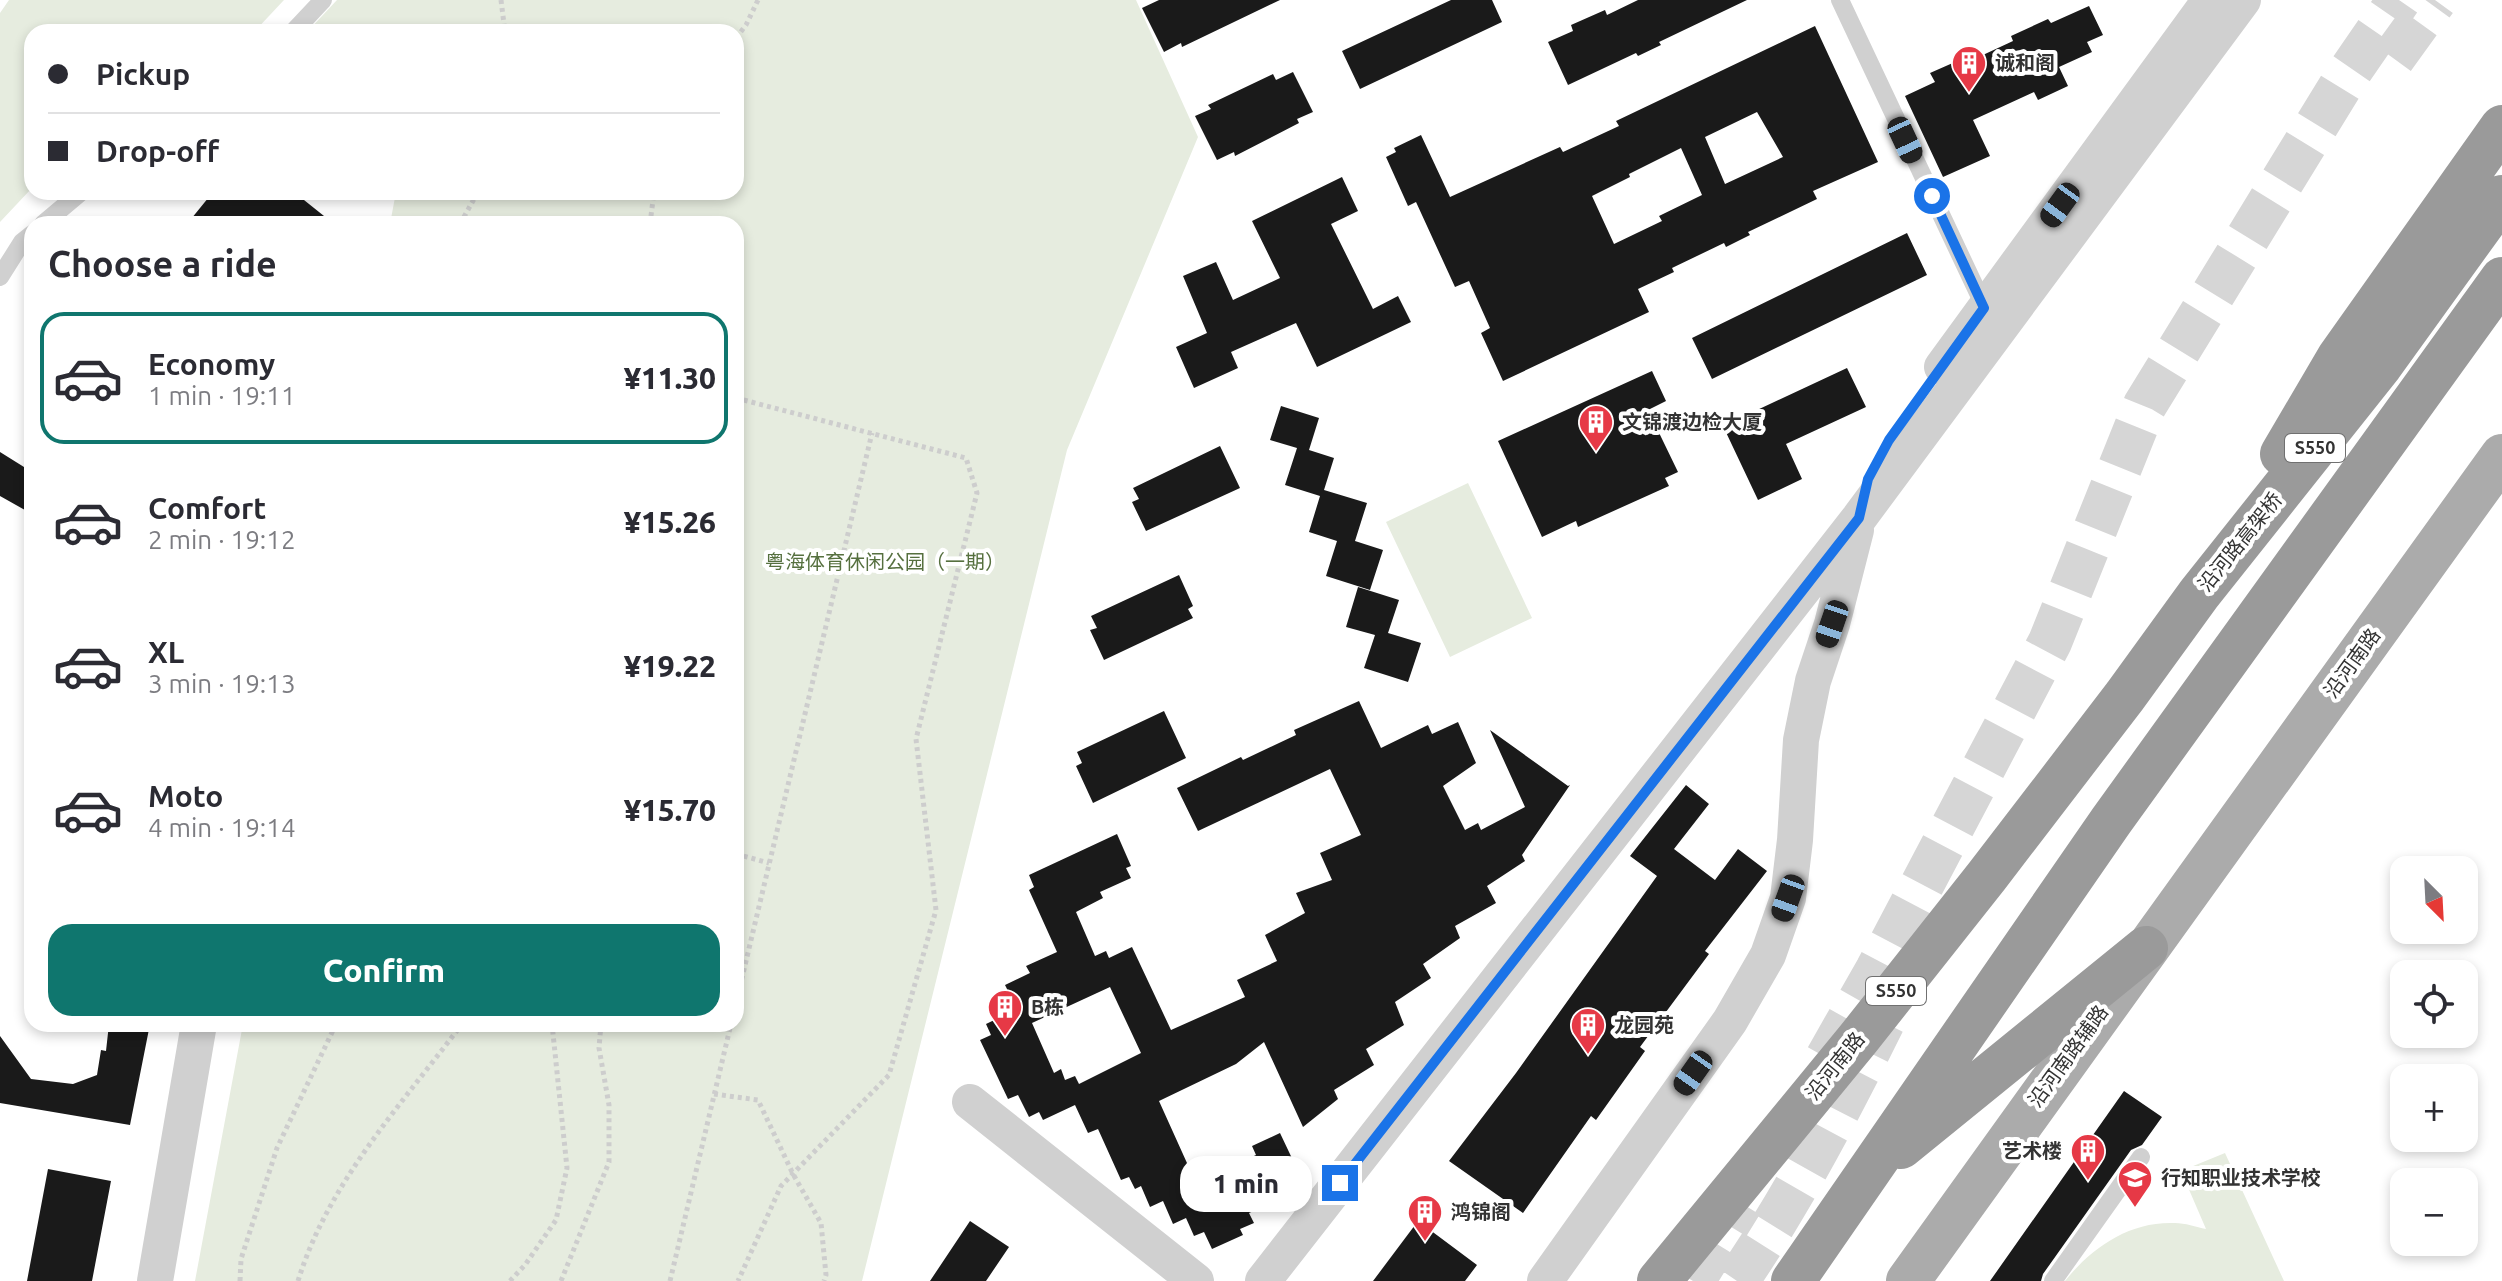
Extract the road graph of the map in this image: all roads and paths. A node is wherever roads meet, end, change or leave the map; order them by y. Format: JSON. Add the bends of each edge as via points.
{"nodes":[{"id":1,"x":323,"y":0,"type":"edge"},
{"id":2,"x":501,"y":0,"type":"edge"},
{"id":3,"x":758,"y":0,"type":"edge"},
{"id":4,"x":1840,"y":0,"type":"edge"},
{"id":5,"x":2210,"y":0,"type":"edge"},
{"id":6,"x":2243,"y":0,"type":"edge"},
{"id":7,"x":300,"y":24,"type":"edge"},
{"id":8,"x":504,"y":24,"type":"edge"},
{"id":9,"x":744,"y":28,"type":"edge"},
{"id":10,"x":2502,"y":127,"type":"edge"},
{"id":11,"x":2502,"y":197,"type":"edge"},
{"id":12,"x":72,"y":200,"type":"edge"},
{"id":13,"x":52,"y":216,"type":"edge"},
{"id":14,"x":24,"y":240,"type":"edge"},
{"id":15,"x":0,"y":277,"type":"edge"},
{"id":16,"x":2502,"y":279,"type":"edge"},
{"id":17,"x":1992,"y":320,"type":"junction"},
{"id":18,"x":744,"y":400,"type":"edge"},
{"id":19,"x":872,"y":433,"type":"junction"},
{"id":20,"x":2502,"y":456,"type":"edge"},
{"id":21,"x":1859,"y":518,"type":"junction"},
{"id":22,"x":2199,"y":594,"type":"junction"},
{"id":23,"x":2125,"y":696,"type":"joint"},
{"id":24,"x":744,"y":856,"type":"edge"},
{"id":25,"x":769,"y":863,"type":"junction"},
{"id":26,"x":2146,"y":948,"type":"junction"},
{"id":27,"x":744,"y":969,"type":"edge"},
{"id":28,"x":198,"y":1032,"type":"edge"},
{"id":29,"x":332,"y":1032,"type":"edge"},
{"id":30,"x":456,"y":1032,"type":"edge"},
{"id":31,"x":553,"y":1032,"type":"edge"},
{"id":32,"x":600,"y":1032,"type":"edge"},
{"id":33,"x":729,"y":1032,"type":"edge"},
{"id":34,"x":714,"y":1094,"type":"junction"},
{"id":35,"x":970,"y":1102,"type":"dead end"},
{"id":36,"x":2141,"y":1157,"type":"dead end"},
{"id":37,"x":793,"y":1174,"type":"junction"},
{"id":38,"x":1865,"y":1176,"type":"junction"},
{"id":39,"x":155,"y":1281,"type":"edge"},
{"id":40,"x":240,"y":1281,"type":"edge"},
{"id":41,"x":298,"y":1281,"type":"edge"},
{"id":42,"x":510,"y":1281,"type":"edge"},
{"id":43,"x":561,"y":1281,"type":"edge"},
{"id":44,"x":670,"y":1281,"type":"edge"},
{"id":45,"x":738,"y":1281,"type":"edge"},
{"id":46,"x":824,"y":1281,"type":"edge"},
{"id":47,"x":1196,"y":1281,"type":"edge"},
{"id":48,"x":1263,"y":1281,"type":"edge"},
{"id":49,"x":1545,"y":1281,"type":"edge"},
{"id":50,"x":1659,"y":1281,"type":"edge"},
{"id":51,"x":1793,"y":1281,"type":"edge"},
{"id":52,"x":1908,"y":1281,"type":"edge"},
{"id":53,"x":2053,"y":1281,"type":"edge"}],
"edges":[{"from":1,"to":7,"type":"lane"},
{"from":2,"to":8,"type":"path"},
{"from":3,"to":9,"type":"path"},
{"from":4,"to":17,"type":"lane"},
{"from":5,"to":17,"type":"street"},
{"from":6,"to":17,"type":"street"},
{"from":10,"to":22,"type":"highway","via":[[2339,357]]},
{"from":11,"to":22,"type":"highway","name":"沿河路高架桥","number":"S550","via":[[2381,365]]},
{"from":12,"to":13,"type":"lane"},
{"from":14,"to":15,"type":"lane"},
{"from":16,"to":38,"type":"highway","number":"S550","via":[[2092,847]]},
{"from":17,"to":21,"type":"street","via":[[1889,440],[1868,479]]},
{"from":18,"to":19,"type":"path"},
{"from":19,"to":25,"type":"path"},
{"from":19,"to":37,"type":"path","via":[[966,458],[977,493],[916,739],[936,910],[889,1075]]},
{"from":20,"to":26,"type":"main road","name":"沿河南路"},
{"from":21,"to":48,"type":"street"},
{"from":21,"to":49,"type":"street","via":[[1813,681],[1788,898],[1768,955],[1730,1021]]},
{"from":22,"to":23,"type":"highway","name":"沿河路高架桥","number":"S550"},
{"from":23,"to":50,"type":"highway","name":"沿河南路","number":"S550","via":[[1858,1039]]},
{"from":24,"to":25,"type":"path"},
{"from":25,"to":27,"type":"path"},
{"from":26,"to":38,"type":"highway"},
{"from":26,"to":52,"type":"main road","name":"沿河南路辅路"},
{"from":28,"to":39,"type":"street"},
{"from":29,"to":40,"type":"path","via":[[277,1148],[241,1259]]},
{"from":30,"to":41,"type":"path","via":[[339,1188]]},
{"from":31,"to":42,"type":"path","via":[[567,1168],[556,1220]]},
{"from":32,"to":43,"type":"path","via":[[609,1162]]},
{"from":33,"to":34,"type":"path"},
{"from":34,"to":37,"type":"path","via":[[758,1100]]},
{"from":34,"to":44,"type":"path"},
{"from":35,"to":47,"type":"street"},
{"from":36,"to":53,"type":"lane"},
{"from":37,"to":45,"type":"path","via":[[781,1186]]},
{"from":37,"to":46,"type":"path","via":[[821,1223]]},
{"from":38,"to":51,"type":"highway","number":"S550"}]}
